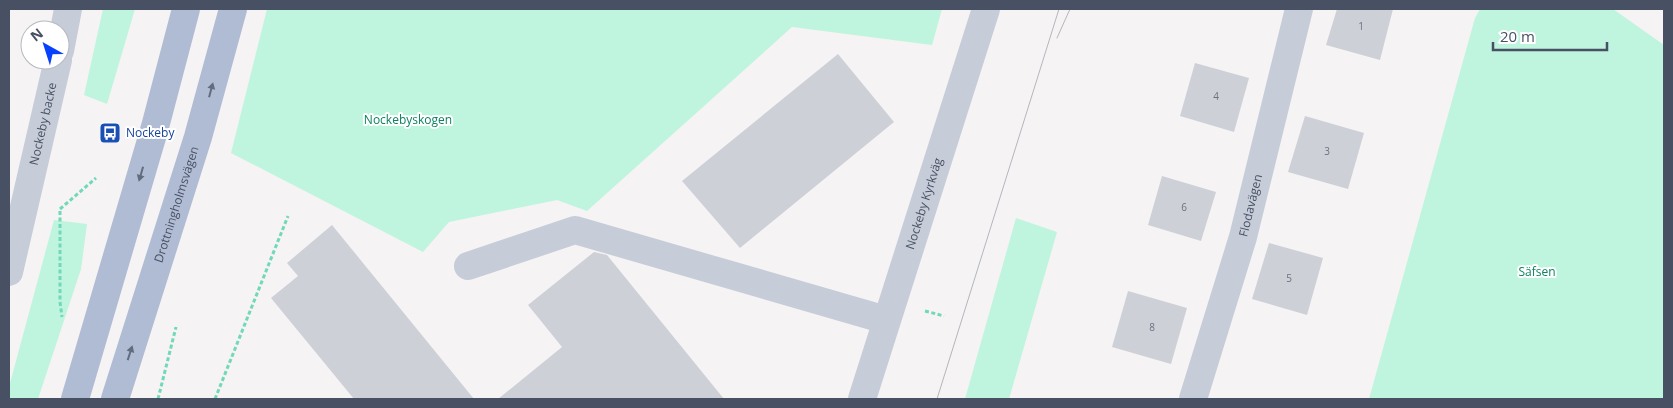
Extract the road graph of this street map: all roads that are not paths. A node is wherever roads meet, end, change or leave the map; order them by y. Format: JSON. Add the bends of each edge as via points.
{"nodes":[{"id":1,"x":186,"y":9,"type":"edge"},
{"id":2,"x":233,"y":9,"type":"edge"},
{"id":3,"x":986,"y":9,"type":"edge"},
{"id":4,"x":1299,"y":9,"type":"edge"},
{"id":5,"x":55,"y":70,"type":"edge"},
{"id":6,"x":21,"y":194,"type":"edge"},
{"id":7,"x":468,"y":266,"type":"dead end"},
{"id":8,"x":9,"y":272,"type":"edge"},
{"id":9,"x":886,"y":320,"type":"junction"},
{"id":10,"x":75,"y":399,"type":"edge"},
{"id":11,"x":115,"y":399,"type":"edge"},
{"id":12,"x":862,"y":399,"type":"edge"},
{"id":13,"x":1193,"y":399,"type":"edge"}],
"edges":[{"from":1,"to":10,"type":"main road","one_way":true},
{"from":11,"to":2,"type":"main road","name":"Drottningholmsvägen","one_way":true,"via":[[198,137]]},
{"from":3,"to":9,"type":"street","name":"Nockeby Kyrkväg"},
{"from":4,"to":13,"type":"street","name":"Flodavägen","via":[[1243,237]]},
{"from":5,"to":6,"type":"street","name":"Nockeby backe"},
{"from":6,"to":8,"type":"street","name":"Nockeby backe"},
{"from":7,"to":9,"type":"street","via":[[574,230]]},
{"from":9,"to":12,"type":"street","name":"Nockeby Kyrkväg"}]}
